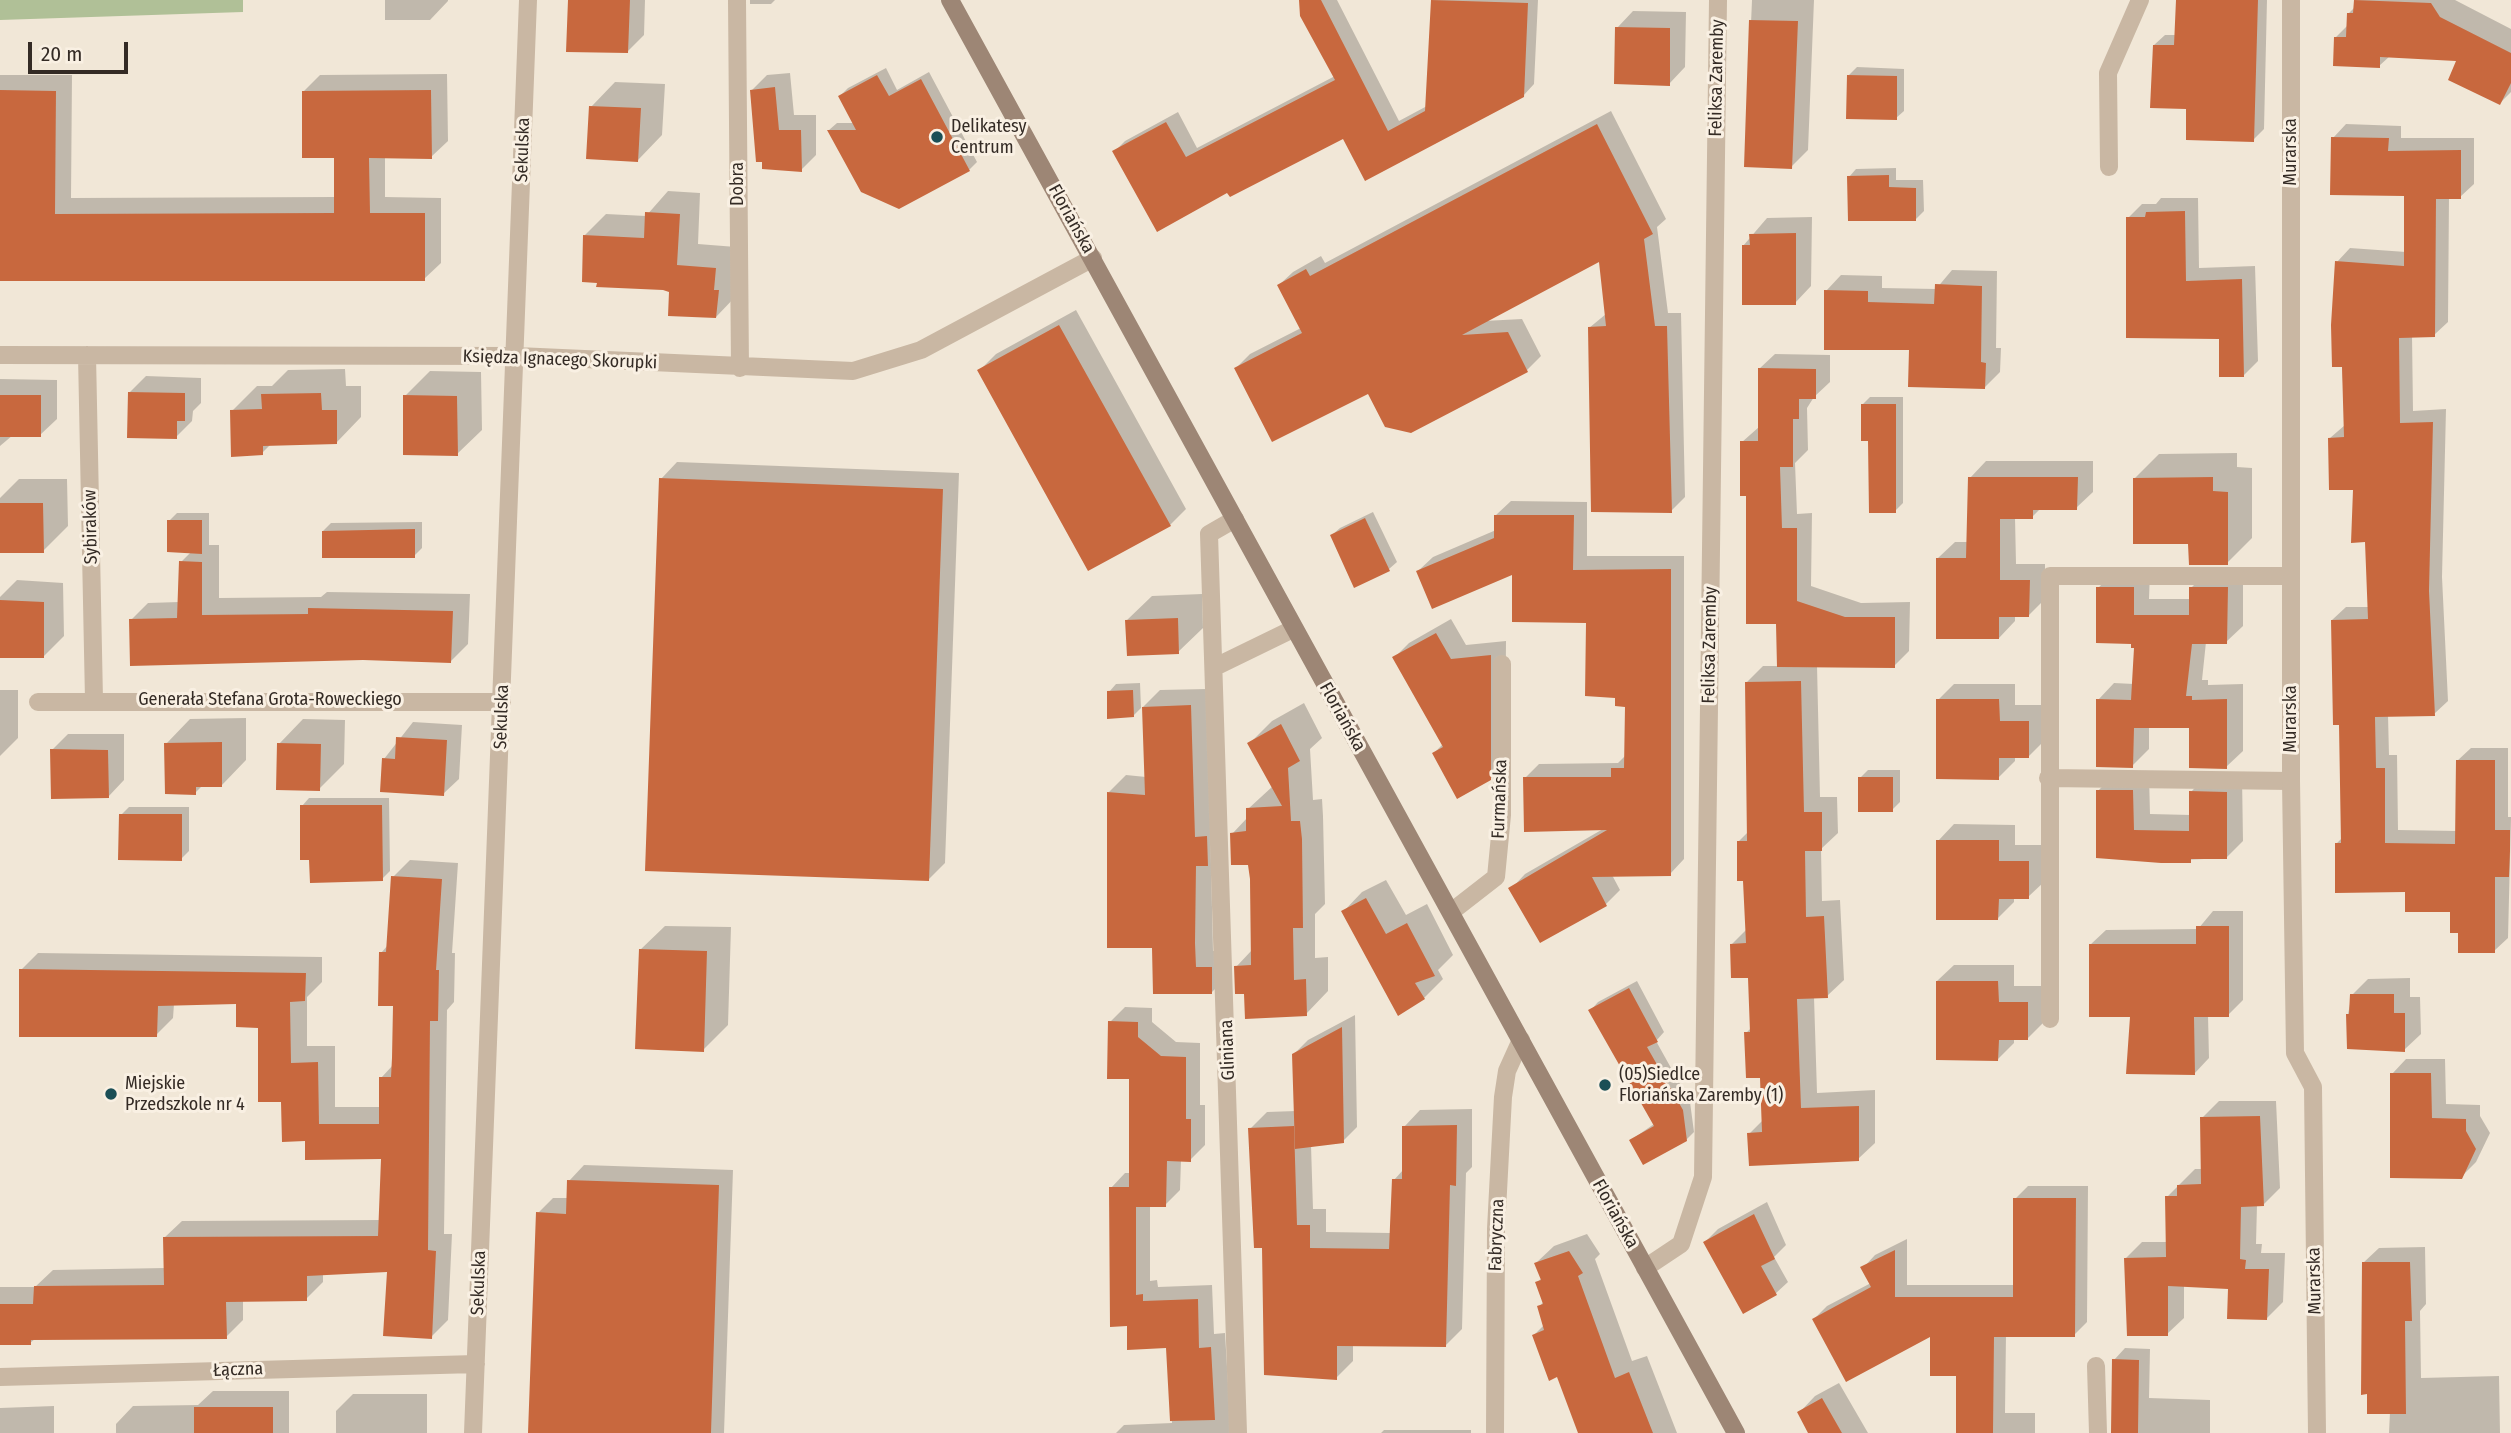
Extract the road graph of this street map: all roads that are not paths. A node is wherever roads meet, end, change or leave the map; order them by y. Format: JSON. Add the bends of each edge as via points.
{"nodes":[{"id":1,"x":528,"y":0,"type":"edge"},
{"id":2,"x":737,"y":0,"type":"edge"},
{"id":3,"x":950,"y":0,"type":"edge"},
{"id":4,"x":1718,"y":0,"type":"edge"},
{"id":5,"x":2140,"y":0,"type":"edge"},
{"id":6,"x":2291,"y":0,"type":"edge"},
{"id":7,"x":2109,"y":167,"type":"dead end"},
{"id":8,"x":1093,"y":258,"type":"junction"},
{"id":9,"x":0,"y":355,"type":"edge"},
{"id":10,"x":87,"y":355,"type":"junction"},
{"id":11,"x":517,"y":356,"type":"junction"},
{"id":12,"x":740,"y":368,"type":"junction"},
{"id":13,"x":1234,"y":519,"type":"junction"},
{"id":14,"x":2290,"y":576,"type":"junction"},
{"id":15,"x":1293,"y":629,"type":"junction"},
{"id":16,"x":1503,"y":664,"type":"dead end"},
{"id":17,"x":1215,"y":667,"type":"junction"},
{"id":18,"x":94,"y":700,"type":"junction"},
{"id":19,"x":38,"y":702,"type":"dead end"},
{"id":20,"x":502,"y":702,"type":"junction"},
{"id":21,"x":2048,"y":778,"type":"junction"},
{"id":22,"x":2291,"y":781,"type":"junction"},
{"id":23,"x":1451,"y":912,"type":"junction"},
{"id":24,"x":2050,"y":1019,"type":"dead end"},
{"id":25,"x":1521,"y":1040,"type":"junction"},
{"id":26,"x":1645,"y":1268,"type":"junction"},
{"id":27,"x":475,"y":1364,"type":"junction"},
{"id":28,"x":2096,"y":1366,"type":"dead end"},
{"id":29,"x":0,"y":1377,"type":"edge"},
{"id":30,"x":473,"y":1433,"type":"edge"},
{"id":31,"x":1238,"y":1433,"type":"edge"},
{"id":32,"x":1495,"y":1433,"type":"edge"},
{"id":33,"x":1736,"y":1433,"type":"edge"},
{"id":34,"x":2098,"y":1433,"type":"edge"},
{"id":35,"x":2317,"y":1433,"type":"edge"}],
"edges":[{"from":1,"to":11,"type":"street","name":"Sekulska"},
{"from":2,"to":12,"type":"street","name":"Dobra"},
{"from":3,"to":8,"type":"street","name":"Floriańska"},
{"from":4,"to":26,"type":"street","name":"Feliksa Zaremby","via":[[1703,1177],[1681,1244]]},
{"from":5,"to":7,"type":"street","via":[[2108,73]]},
{"from":6,"to":14,"type":"street","name":"Murarska"},
{"from":8,"to":12,"type":"street","name":"Księdza Ignacego Skorupki","via":[[897,360],[840,372]]},
{"from":8,"to":13,"type":"street","name":"Floriańska"},
{"from":9,"to":10,"type":"street","name":"Księdza Ignacego Skorupki"},
{"from":10,"to":11,"type":"street","name":"Księdza Ignacego Skorupki"},
{"from":10,"to":18,"type":"street","name":"Sybiraków"},
{"from":11,"to":12,"type":"street","name":"Księdza Ignacego Skorupki"},
{"from":11,"to":20,"type":"street","name":"Sekulska"},
{"from":13,"to":15,"type":"street","name":"Floriańska"},
{"from":13,"to":17,"type":"street","name":"Gliniana","via":[[1209,534]]},
{"from":14,"to":21,"type":"street","via":[[2050,576]]},
{"from":14,"to":22,"type":"street","name":"Murarska"},
{"from":15,"to":17,"type":"street"},
{"from":15,"to":23,"type":"street","name":"Floriańska"},
{"from":16,"to":23,"type":"street","name":"Furmańska","via":[[1502,815],[1496,877]]},
{"from":17,"to":31,"type":"street","name":"Gliniana"},
{"from":18,"to":19,"type":"street","name":"Generała Stefana Grota-Roweckiego"},
{"from":18,"to":20,"type":"street","name":"Generała Stefana Grota-Roweckiego"},
{"from":20,"to":27,"type":"street","name":"Sekulska"},
{"from":21,"to":22,"type":"street"},
{"from":21,"to":24,"type":"street"},
{"from":22,"to":35,"type":"street","name":"Murarska","via":[[2295,1053],[2313,1087]]},
{"from":23,"to":25,"type":"street","name":"Floriańska"},
{"from":25,"to":26,"type":"street","name":"Floriańska"},
{"from":25,"to":32,"type":"street","name":"Fabryczna","via":[[1507,1071],[1503,1097],[1496,1229]]},
{"from":26,"to":33,"type":"street","name":"Floriańska"},
{"from":27,"to":29,"type":"street","name":"Łączna"},
{"from":27,"to":30,"type":"street","name":"Sekulska"},
{"from":28,"to":34,"type":"street"}]}
